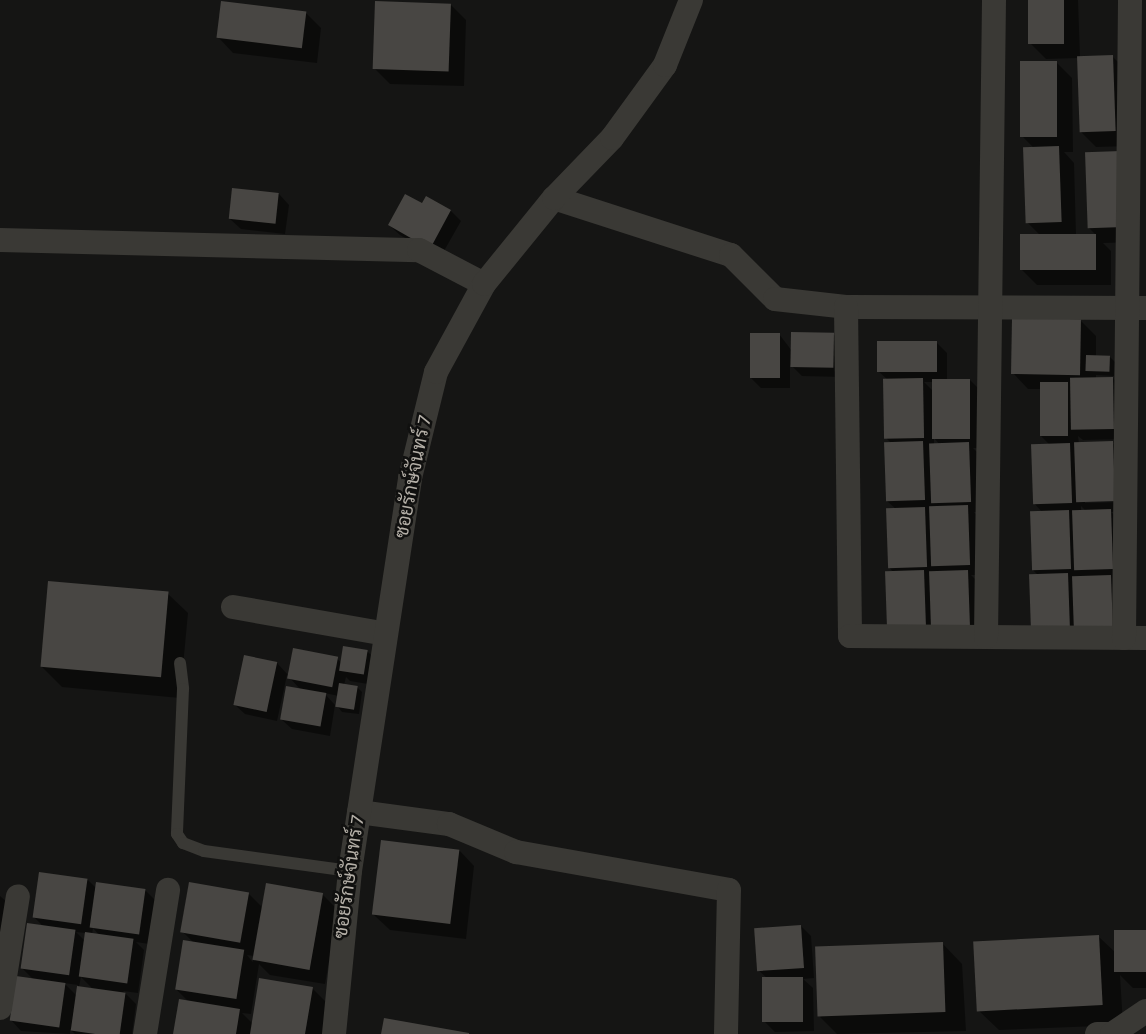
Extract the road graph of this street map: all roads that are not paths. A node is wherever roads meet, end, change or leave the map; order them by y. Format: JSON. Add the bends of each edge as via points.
{"nodes":[{"id":1,"x":691,"y":0,"type":"edge"},
{"id":2,"x":994,"y":0,"type":"edge"},
{"id":3,"x":1130,"y":0,"type":"edge"},
{"id":4,"x":554,"y":198,"type":"junction"},
{"id":5,"x":0,"y":240,"type":"edge"},
{"id":6,"x":484,"y":284,"type":"junction"},
{"id":7,"x":846,"y":307,"type":"junction"},
{"id":8,"x":990,"y":308,"type":"junction"},
{"id":9,"x":1137,"y":308,"type":"edge"},
{"id":10,"x":233,"y":607,"type":"dead end"},
{"id":11,"x":386,"y":634,"type":"junction"},
{"id":12,"x":986,"y":637,"type":"junction"},
{"id":13,"x":1135,"y":638,"type":"edge"},
{"id":14,"x":180,"y":663,"type":"dead end"},
{"id":15,"x":359,"y":812,"type":"junction"},
{"id":16,"x":350,"y":871,"type":"junction"},
{"id":17,"x":168,"y":890,"type":"dead end"},
{"id":18,"x":18,"y":896,"type":"dead end"},
{"id":19,"x":0,"y":1008,"type":"edge"},
{"id":20,"x":1146,"y":1011,"type":"edge"},
{"id":21,"x":145,"y":1034,"type":"edge"},
{"id":22,"x":334,"y":1034,"type":"edge"},
{"id":23,"x":726,"y":1034,"type":"edge"},
{"id":24,"x":1097,"y":1034,"type":"edge"}],
"edges":[{"from":1,"to":4,"type":"street","name":"ซอยรักษ์จันทร์ 7","via":[[666,65],[612,138]]},
{"from":2,"to":8,"type":"street"},
{"from":3,"to":9,"type":"street"},
{"from":4,"to":6,"type":"street","name":"ซอยรักษ์จันทร์ 7"},
{"from":4,"to":7,"type":"street","via":[[732,255],[775,299]]},
{"from":5,"to":6,"type":"street","via":[[419,250]]},
{"from":6,"to":11,"type":"street","name":"ซอยรักษ์จันทร์ 7","via":[[436,372],[410,478]]},
{"from":7,"to":8,"type":"street"},
{"from":7,"to":12,"type":"street","via":[[850,636]]},
{"from":8,"to":9,"type":"street"},
{"from":8,"to":12,"type":"street"},
{"from":9,"to":13,"type":"street"},
{"from":10,"to":11,"type":"street"},
{"from":11,"to":15,"type":"street","name":"ซอยรักษ์จันทร์ 7"},
{"from":12,"to":13,"type":"street"},
{"from":14,"to":16,"type":"lane","via":[[183,689],[177,834],[183,843],[204,851]]},
{"from":15,"to":16,"type":"street","name":"ซอยรักษ์จันทร์ 7"},
{"from":15,"to":23,"type":"street","via":[[449,824],[516,852],[729,890]]},
{"from":16,"to":22,"type":"street","name":"ซอยรักษ์จันทร์ 7"},
{"from":17,"to":21,"type":"street"},
{"from":18,"to":19,"type":"street"},
{"from":20,"to":24,"type":"street","via":[[1112,1034]]}]}
